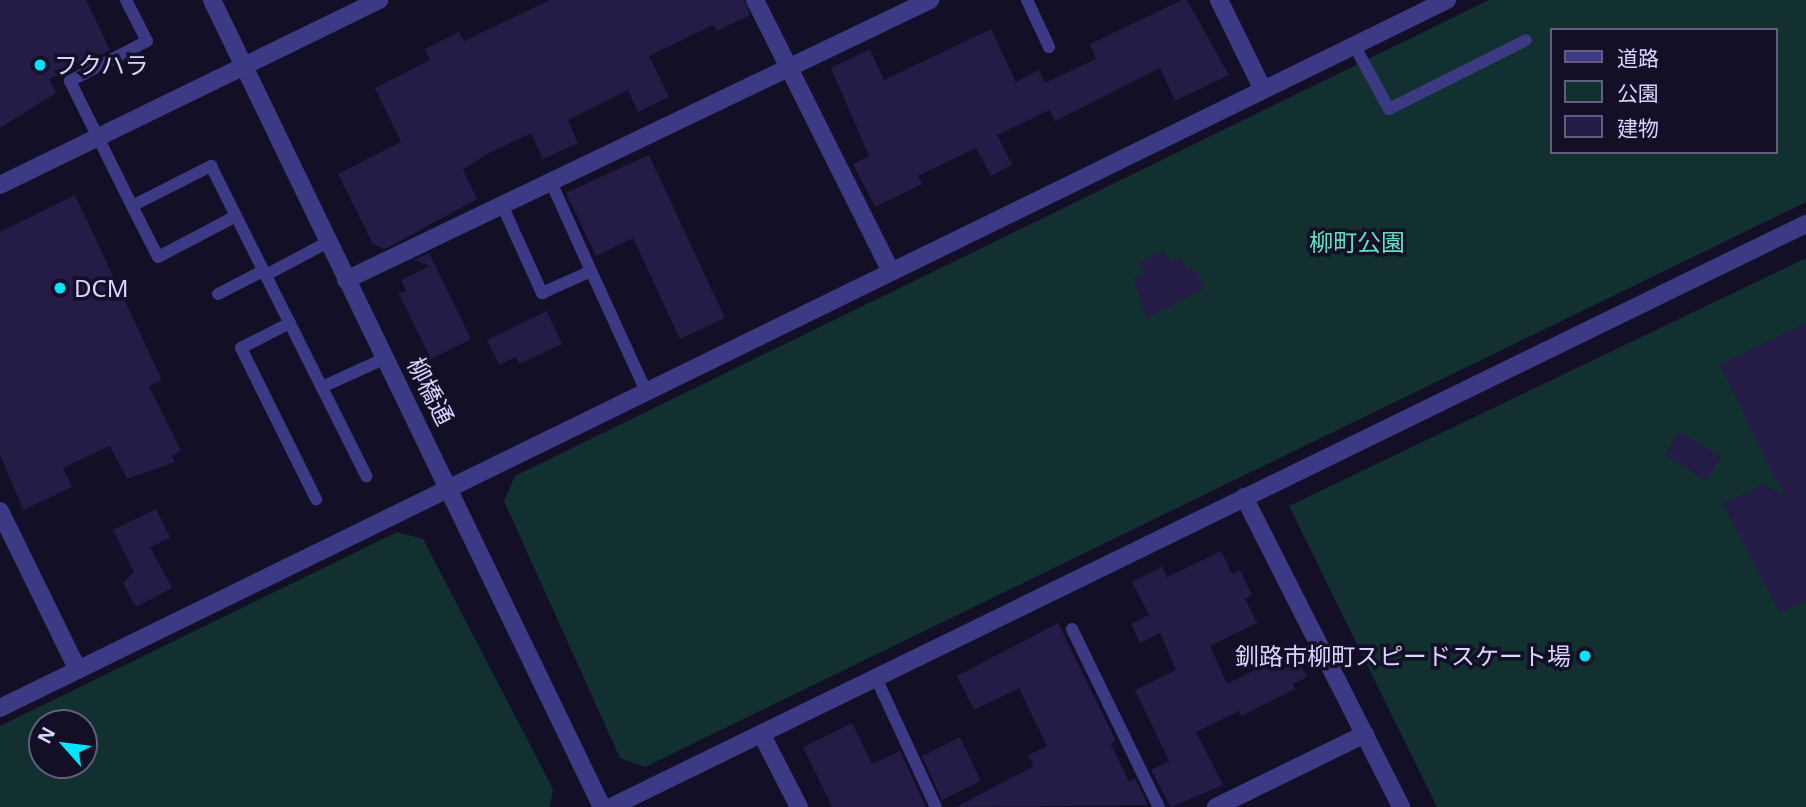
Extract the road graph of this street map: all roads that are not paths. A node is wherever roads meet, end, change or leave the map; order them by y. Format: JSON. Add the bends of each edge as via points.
{"nodes":[{"id":1,"x":127,"y":0,"type":"edge"},
{"id":2,"x":212,"y":0,"type":"edge"},
{"id":3,"x":379,"y":0,"type":"edge"},
{"id":4,"x":755,"y":0,"type":"edge"},
{"id":5,"x":930,"y":0,"type":"edge"},
{"id":6,"x":1027,"y":0,"type":"edge"},
{"id":7,"x":1219,"y":0,"type":"edge"},
{"id":8,"x":1447,"y":0,"type":"edge"},
{"id":9,"x":1526,"y":40,"type":"dead end"},
{"id":10,"x":1354,"y":46,"type":"junction"},
{"id":11,"x":1049,"y":47,"type":"dead end"},
{"id":12,"x":789,"y":68,"type":"junction"},
{"id":13,"x":247,"y":69,"type":"junction"},
{"id":14,"x":1262,"y":90,"type":"junction"},
{"id":15,"x":99,"y":139,"type":"junction"},
{"id":16,"x":1,"y":181,"type":"edge"},
{"id":17,"x":551,"y":182,"type":"junction"},
{"id":18,"x":502,"y":205,"type":"junction"},
{"id":19,"x":132,"y":206,"type":"junction"},
{"id":20,"x":236,"y":216,"type":"junction"},
{"id":21,"x":1806,"y":224,"type":"edge"},
{"id":22,"x":328,"y":242,"type":"junction"},
{"id":23,"x":591,"y":271,"type":"junction"},
{"id":24,"x":891,"y":271,"type":"junction"},
{"id":25,"x":264,"y":273,"type":"junction"},
{"id":26,"x":346,"y":280,"type":"junction"},
{"id":27,"x":218,"y":294,"type":"dead end"},
{"id":28,"x":290,"y":323,"type":"junction"},
{"id":29,"x":386,"y":358,"type":"junction"},
{"id":30,"x":322,"y":387,"type":"junction"},
{"id":31,"x":646,"y":391,"type":"junction"},
{"id":32,"x":366,"y":477,"type":"dead end"},
{"id":33,"x":451,"y":485,"type":"junction"},
{"id":34,"x":1244,"y":497,"type":"junction"},
{"id":35,"x":316,"y":499,"type":"dead end"},
{"id":36,"x":0,"y":511,"type":"edge"},
{"id":37,"x":1072,"y":629,"type":"dead end"},
{"id":38,"x":78,"y":670,"type":"junction"},
{"id":39,"x":876,"y":678,"type":"junction"},
{"id":40,"x":0,"y":708,"type":"edge"},
{"id":41,"x":762,"y":734,"type":"junction"},
{"id":42,"x":1365,"y":734,"type":"junction"},
{"id":43,"x":602,"y":807,"type":"edge"},
{"id":44,"x":611,"y":807,"type":"edge"},
{"id":45,"x":799,"y":807,"type":"edge"},
{"id":46,"x":936,"y":807,"type":"edge"},
{"id":47,"x":1159,"y":807,"type":"edge"},
{"id":48,"x":1216,"y":807,"type":"edge"},
{"id":49,"x":1401,"y":807,"type":"edge"}],
"edges":[{"from":1,"to":15,"type":"lane","via":[[147,41],[69,81]]},
{"from":2,"to":13,"type":"street","name":"柳橋通"},
{"from":3,"to":13,"type":"street"},
{"from":4,"to":12,"type":"street"},
{"from":5,"to":12,"type":"street"},
{"from":6,"to":11,"type":"lane"},
{"from":7,"to":14,"type":"street"},
{"from":8,"to":10,"type":"street"},
{"from":9,"to":10,"type":"lane","via":[[1389,109]]},
{"from":10,"to":14,"type":"street"},
{"from":12,"to":17,"type":"street"},
{"from":12,"to":24,"type":"street"},
{"from":13,"to":15,"type":"street"},
{"from":13,"to":22,"type":"street","name":"柳橋通"},
{"from":14,"to":24,"type":"street"},
{"from":15,"to":16,"type":"street"},
{"from":15,"to":19,"type":"lane"},
{"from":17,"to":18,"type":"street"},
{"from":17,"to":23,"type":"lane"},
{"from":18,"to":23,"type":"lane","via":[[542,293]]},
{"from":18,"to":26,"type":"street"},
{"from":19,"to":20,"type":"lane","via":[[211,166]]},
{"from":19,"to":20,"type":"lane","via":[[158,257]]},
{"from":20,"to":25,"type":"lane"},
{"from":21,"to":34,"type":"street"},
{"from":22,"to":25,"type":"lane"},
{"from":22,"to":26,"type":"street","name":"柳橋通"},
{"from":23,"to":31,"type":"lane"},
{"from":24,"to":31,"type":"street"},
{"from":25,"to":27,"type":"lane"},
{"from":25,"to":28,"type":"lane"},
{"from":26,"to":29,"type":"street","name":"柳橋通"},
{"from":28,"to":30,"type":"lane"},
{"from":28,"to":35,"type":"lane","via":[[241,348]]},
{"from":29,"to":30,"type":"lane"},
{"from":29,"to":33,"type":"street","name":"柳橋通"},
{"from":30,"to":32,"type":"lane"},
{"from":31,"to":33,"type":"street"},
{"from":33,"to":38,"type":"street"},
{"from":33,"to":43,"type":"street","name":"柳橋通"},
{"from":34,"to":39,"type":"street"},
{"from":34,"to":42,"type":"street"},
{"from":36,"to":38,"type":"street"},
{"from":37,"to":47,"type":"lane"},
{"from":38,"to":40,"type":"street"},
{"from":39,"to":41,"type":"street"},
{"from":39,"to":46,"type":"lane"},
{"from":41,"to":44,"type":"street"},
{"from":41,"to":45,"type":"street"},
{"from":42,"to":48,"type":"street"},
{"from":42,"to":49,"type":"street"}]}
